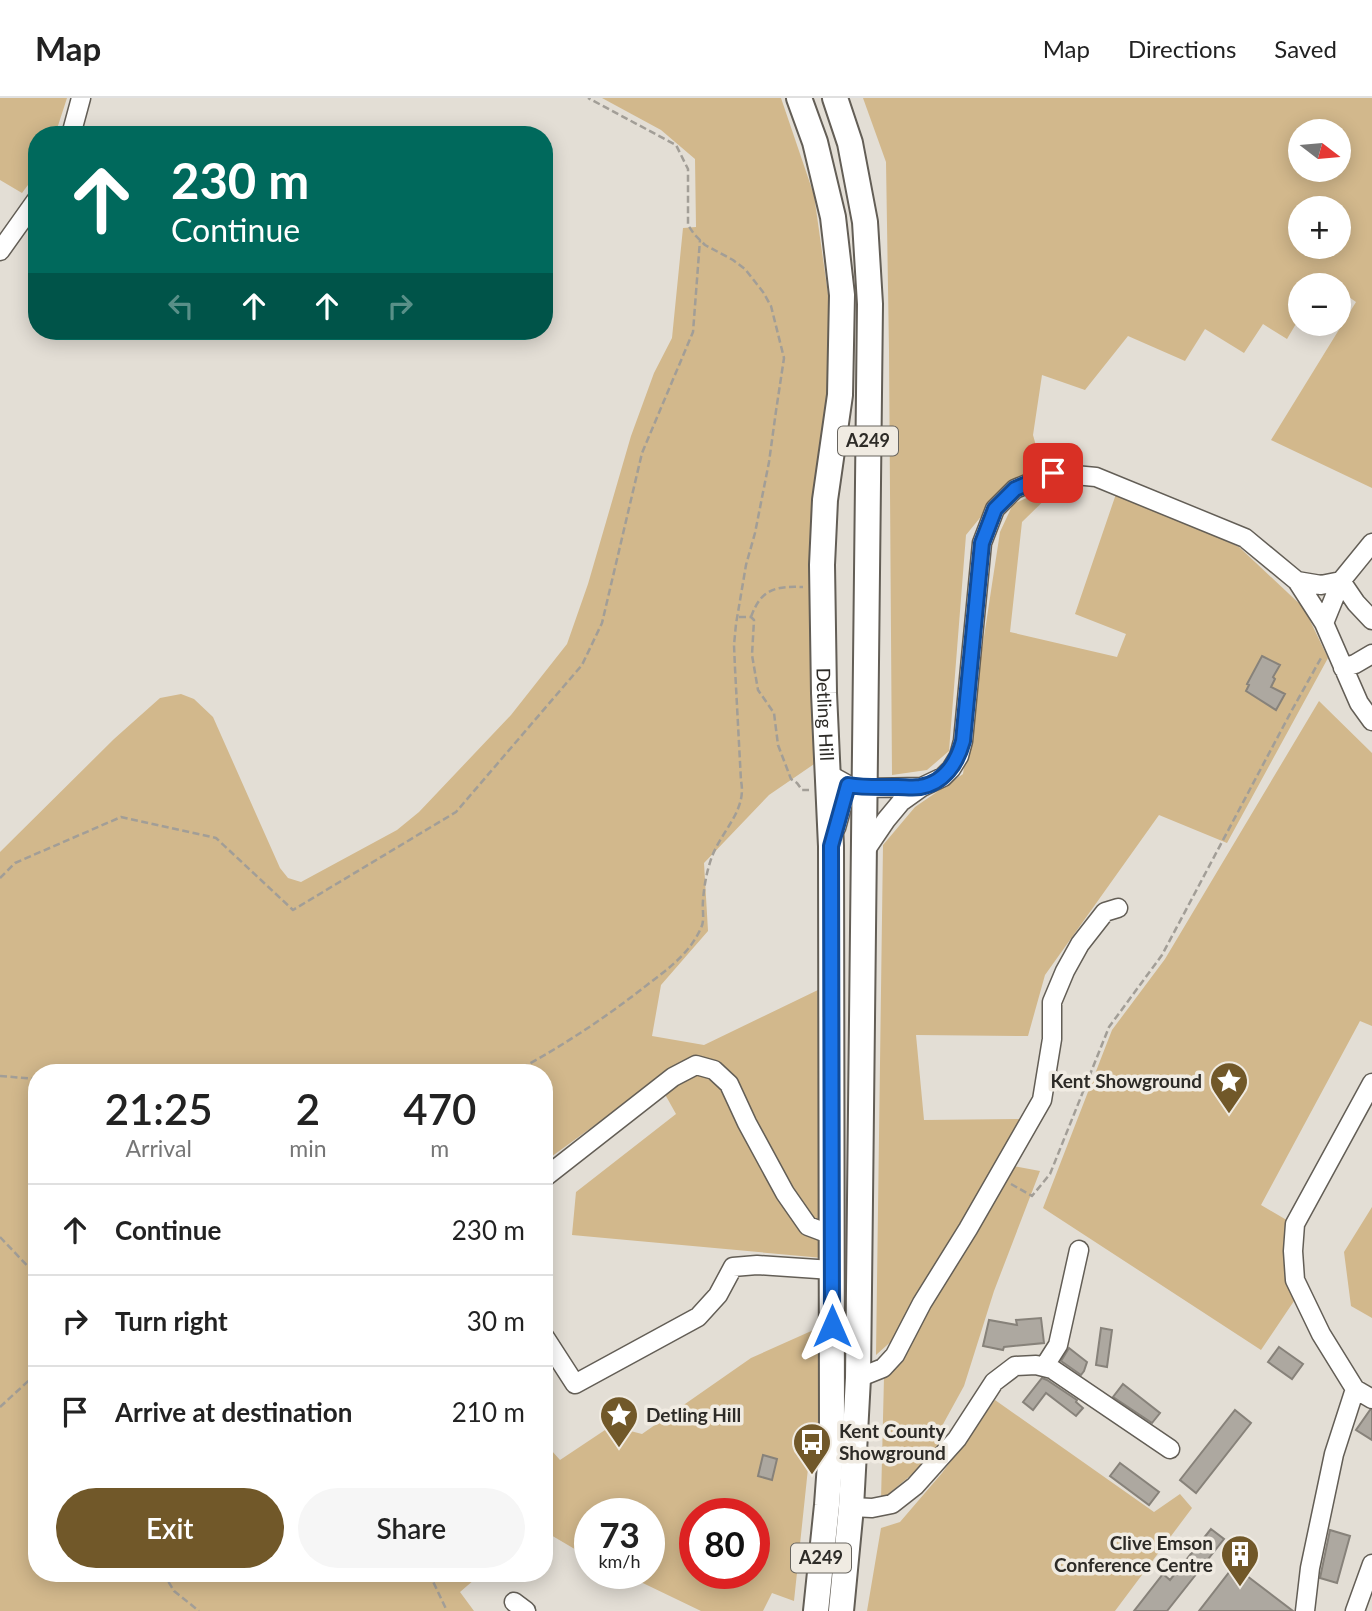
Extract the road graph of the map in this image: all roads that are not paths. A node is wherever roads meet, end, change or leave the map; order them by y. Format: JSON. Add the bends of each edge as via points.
{"nodes":[{"id":1,"x":81,"y":98,"type":"edge"},
{"id":2,"x":799,"y":98,"type":"edge"},
{"id":3,"x":835,"y":98,"type":"edge"},
{"id":4,"x":73,"y":126,"type":"edge"},
{"id":5,"x":28,"y":212,"type":"edge"},
{"id":6,"x":0,"y":251,"type":"edge"},
{"id":7,"x":1372,"y":542,"type":"edge"},
{"id":8,"x":1297,"y":580,"type":"junction"},
{"id":9,"x":1341,"y":581,"type":"junction"},
{"id":10,"x":1372,"y":620,"type":"edge"},
{"id":11,"x":1324,"y":623,"type":"junction"},
{"id":12,"x":1372,"y":654,"type":"edge"},
{"id":13,"x":1343,"y":668,"type":"junction"},
{"id":14,"x":1372,"y":721,"type":"edge"},
{"id":15,"x":850,"y":785,"type":"junction"},
{"id":16,"x":922,"y":787,"type":"junction"},
{"id":17,"x":886,"y":820,"type":"junction"},
{"id":18,"x":865,"y":851,"type":"junction"},
{"id":19,"x":1118,"y":908,"type":"dead end"},
{"id":20,"x":1372,"y":1083,"type":"edge"},
{"id":21,"x":553,"y":1171,"type":"edge"},
{"id":22,"x":832,"y":1235,"type":"junction"},
{"id":23,"x":1079,"y":1251,"type":"dead end"},
{"id":24,"x":832,"y":1270,"type":"junction"},
{"id":25,"x":553,"y":1350,"type":"edge"},
{"id":26,"x":1044,"y":1367,"type":"junction"},
{"id":27,"x":858,"y":1378,"type":"junction"},
{"id":28,"x":1354,"y":1389,"type":"junction"},
{"id":29,"x":1372,"y":1399,"type":"edge"},
{"id":30,"x":1170,"y":1449,"type":"dead end"},
{"id":31,"x":839,"y":1506,"type":"junction"},
{"id":32,"x":1372,"y":1564,"type":"edge"},
{"id":33,"x":816,"y":1611,"type":"edge"},
{"id":34,"x":841,"y":1611,"type":"edge"},
{"id":35,"x":1305,"y":1611,"type":"edge"},
{"id":36,"x":1355,"y":1611,"type":"edge"}],
"edges":[{"from":1,"to":4,"type":"street"},
{"from":2,"to":15,"type":"highway","name":"Detling Hill","number":"A249","via":[[833,217],[842,295],[841,395],[825,500],[822,588],[824,693]]},
{"from":3,"to":15,"type":"highway","name":"Detling Hill","number":"A249","via":[[850,143],[865,222],[870,304]]},
{"from":5,"to":6,"type":"street"},
{"from":7,"to":9,"type":"street"},
{"from":8,"to":9,"type":"street","via":[[1321,585]]},
{"from":8,"to":11,"type":"street"},
{"from":8,"to":16,"type":"street","via":[[1245,538],[1096,477],[1053,473],[1015,489],[995,509],[982,543],[959,756],[943,777]]},
{"from":9,"to":10,"type":"street"},
{"from":9,"to":11,"type":"street"},
{"from":11,"to":13,"type":"street"},
{"from":12,"to":13,"type":"street"},
{"from":13,"to":14,"type":"street"},
{"from":15,"to":16,"type":"street"},
{"from":15,"to":17,"type":"street"},
{"from":15,"to":18,"type":"highway","name":"Detling Hill","number":"A249"},
{"from":15,"to":22,"type":"highway","name":"Detling Hill","number":"A249","via":[[831,846]]},
{"from":16,"to":17,"type":"street"},
{"from":17,"to":18,"type":"street"},
{"from":18,"to":27,"type":"highway","name":"Detling Hill","number":"A249"},
{"from":19,"to":27,"type":"street","via":[[1105,912],[1080,944],[1052,1002],[1052,1039],[1042,1100],[895,1355],[883,1368]]},
{"from":20,"to":28,"type":"street","via":[[1295,1224],[1293,1251],[1295,1280]]},
{"from":21,"to":22,"type":"street","via":[[673,1077],[696,1065],[714,1070],[729,1084],[785,1193],[808,1226]]},
{"from":22,"to":24,"type":"highway","name":"Detling Hill","number":"A249"},
{"from":23,"to":26,"type":"street","via":[[1058,1345]]},
{"from":24,"to":25,"type":"street","via":[[733,1267],[718,1295],[698,1317],[575,1384]]},
{"from":24,"to":31,"type":"highway","name":"Detling Hill","number":"A249","via":[[832,1437]]},
{"from":26,"to":30,"type":"street"},
{"from":26,"to":31,"type":"street","via":[[1015,1366],[994,1382],[957,1439],[915,1486],[892,1504]]},
{"from":27,"to":31,"type":"highway","name":"Detling Hill","number":"A249"},
{"from":28,"to":29,"type":"street"},
{"from":28,"to":35,"type":"street","via":[[1334,1454]]},
{"from":31,"to":33,"type":"highway","number":"A249"},
{"from":31,"to":34,"type":"highway","number":"A249"},
{"from":32,"to":36,"type":"street"}]}
